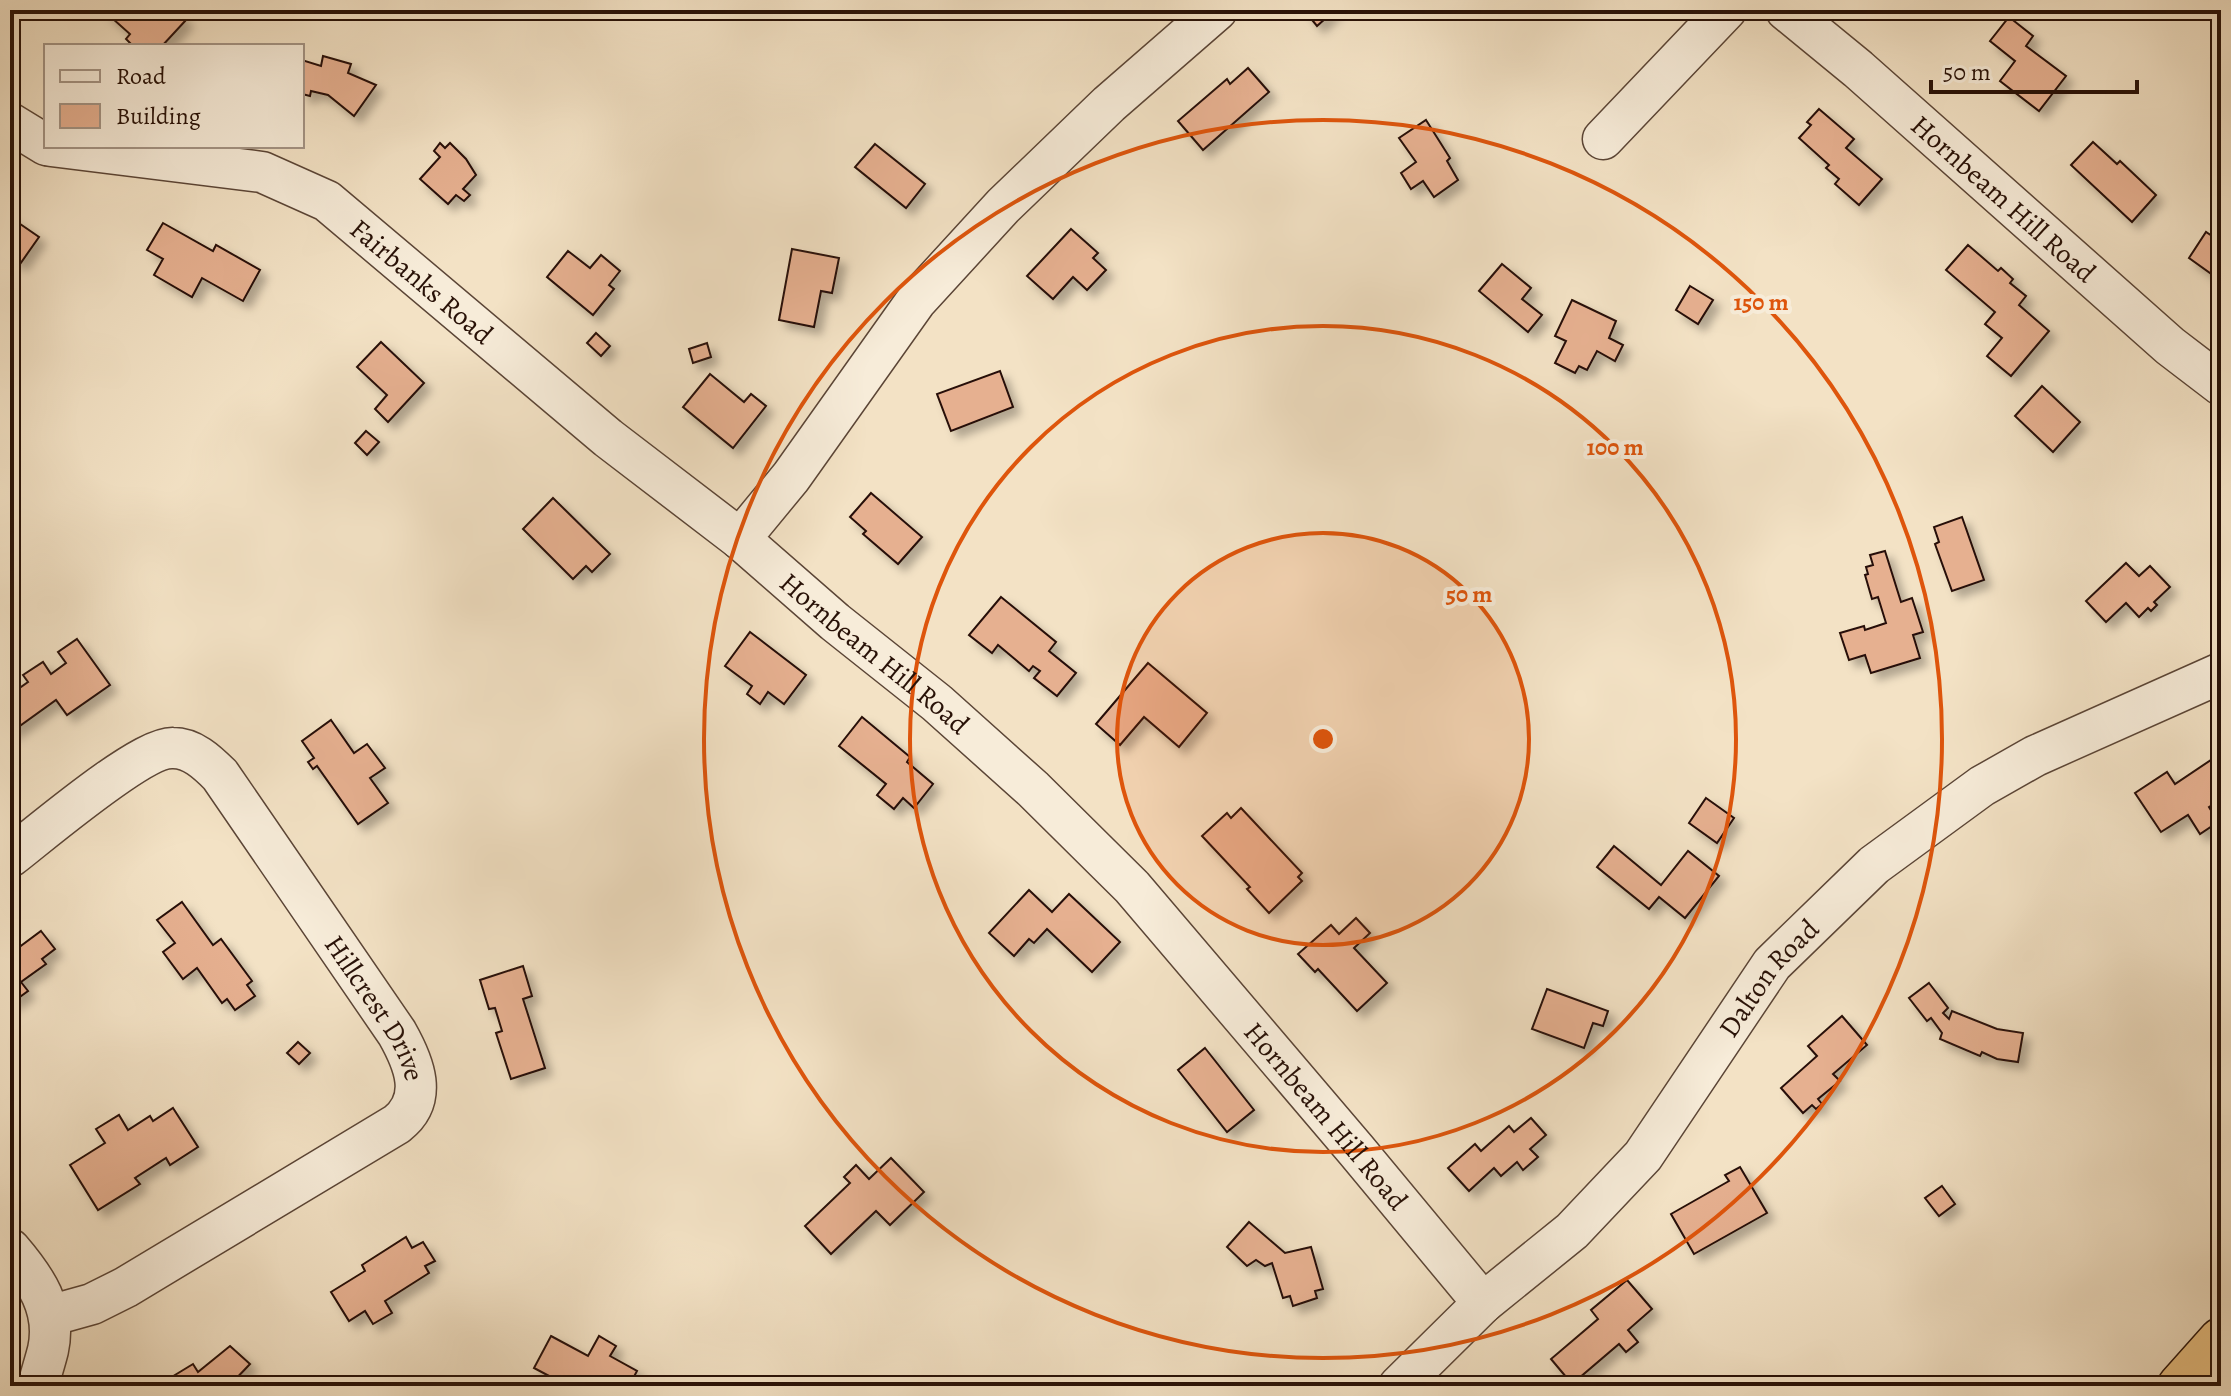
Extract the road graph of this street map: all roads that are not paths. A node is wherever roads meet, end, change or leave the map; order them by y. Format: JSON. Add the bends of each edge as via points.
{"nodes":[{"id":1,"x":1217,"y":10,"type":"edge"},
{"id":2,"x":1726,"y":10,"type":"edge"},
{"id":3,"x":1786,"y":10,"type":"edge"},
{"id":4,"x":10,"y":123,"type":"edge"},
{"id":5,"x":1603,"y":139,"type":"dead end"},
{"id":6,"x":44,"y":144,"type":"edge"},
{"id":7,"x":64,"y":148,"type":"edge"},
{"id":8,"x":2221,"y":385,"type":"edge"},
{"id":9,"x":740,"y":539,"type":"junction"},
{"id":10,"x":2221,"y":673,"type":"edge"},
{"id":11,"x":10,"y":857,"type":"edge"},
{"id":12,"x":10,"y":1249,"type":"edge"},
{"id":13,"x":1483,"y":1303,"type":"junction"},
{"id":14,"x":49,"y":1316,"type":"junction"},
{"id":15,"x":2221,"y":1340,"type":"edge"},
{"id":16,"x":38,"y":1386,"type":"edge"},
{"id":17,"x":1399,"y":1386,"type":"edge"},
{"id":18,"x":2180,"y":1386,"type":"edge"}],
"edges":[{"from":1,"to":9,"type":"street","via":[[1003,206],[916,301],[791,477]]},
{"from":2,"to":5,"type":"street"},
{"from":3,"to":8,"type":"street","name":"Hornbeam Hill Road"},
{"from":4,"to":6,"type":"street","name":"Fairbanks Road"},
{"from":7,"to":9,"type":"street","name":"Fairbanks Road","via":[[262,172],[327,201],[608,438]]},
{"from":9,"to":13,"type":"street","name":"Hornbeam Hill Road","via":[[937,703],[1132,887]]},
{"from":10,"to":13,"type":"street","name":"Dalton Road","via":[[2035,756],[1982,786],[1874,865],[1772,964],[1643,1156],[1572,1231]]},
{"from":11,"to":14,"type":"street","name":"Hillcrest Drive","via":[[144,756],[172,748],[193,753],[220,775],[397,1033],[416,1084],[412,1107],[397,1124],[126,1287]]},
{"from":12,"to":14,"type":"street","via":[[38,1285]]},
{"from":13,"to":17,"type":"street","name":"Dalton Road"},
{"from":14,"to":16,"type":"street"},
{"from":15,"to":18,"type":"highway"}]}
